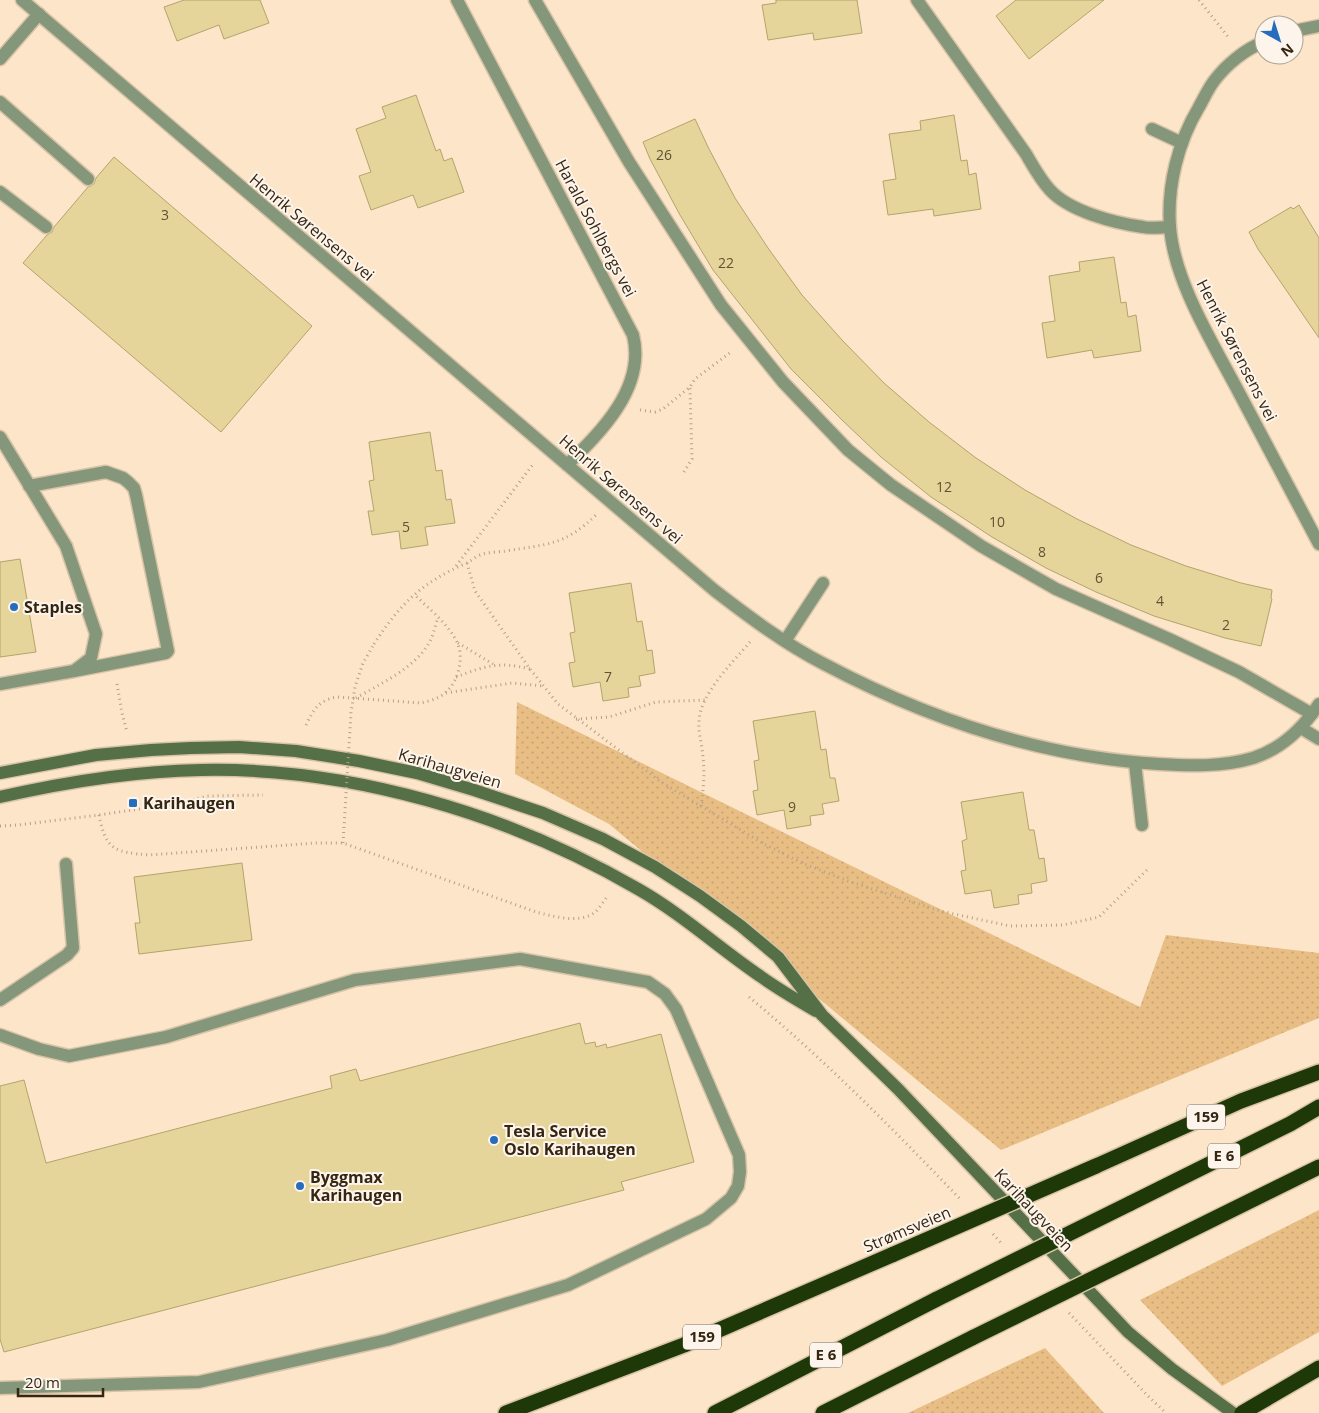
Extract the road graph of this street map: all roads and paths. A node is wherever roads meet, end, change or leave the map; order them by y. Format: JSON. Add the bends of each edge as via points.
{"nodes":[{"id":1,"x":22,"y":0,"type":"edge"},
{"id":2,"x":457,"y":0,"type":"edge"},
{"id":3,"x":535,"y":0,"type":"edge"},
{"id":4,"x":916,"y":0,"type":"edge"},
{"id":5,"x":1199,"y":0,"type":"edge"},
{"id":6,"x":39,"y":14,"type":"junction"},
{"id":7,"x":1319,"y":26,"type":"edge"},
{"id":8,"x":1304,"y":29,"type":"edge"},
{"id":9,"x":1254,"y":48,"type":"edge"},
{"id":10,"x":1243,"y":54,"type":"junction"},
{"id":11,"x":0,"y":59,"type":"edge"},
{"id":12,"x":0,"y":102,"type":"edge"},
{"id":13,"x":1152,"y":129,"type":"dead end"},
{"id":14,"x":1182,"y":143,"type":"junction"},
{"id":15,"x":88,"y":178,"type":"dead end"},
{"id":16,"x":0,"y":192,"type":"edge"},
{"id":17,"x":46,"y":227,"type":"dead end"},
{"id":18,"x":1170,"y":227,"type":"junction"},
{"id":19,"x":735,"y":349,"type":"dead end"},
{"id":20,"x":690,"y":387,"type":"junction"},
{"id":21,"x":634,"y":409,"type":"dead end"},
{"id":22,"x":0,"y":437,"type":"edge"},
{"id":23,"x":546,"y":447,"type":"junction"},
{"id":24,"x":567,"y":464,"type":"junction"},
{"id":25,"x":684,"y":472,"type":"dead end"},
{"id":26,"x":29,"y":486,"type":"junction"},
{"id":27,"x":600,"y":511,"type":"dead end"},
{"id":28,"x":1319,"y":544,"type":"edge"},
{"id":29,"x":467,"y":563,"type":"junction"},
{"id":30,"x":456,"y":566,"type":"junction"},
{"id":31,"x":823,"y":583,"type":"dead end"},
{"id":32,"x":414,"y":594,"type":"junction"},
{"id":33,"x":438,"y":618,"type":"junction"},
{"id":34,"x":761,"y":625,"type":"junction"},
{"id":35,"x":785,"y":640,"type":"junction"},
{"id":36,"x":458,"y":643,"type":"junction"},
{"id":37,"x":494,"y":665,"type":"junction"},
{"id":38,"x":530,"y":669,"type":"junction"},
{"id":39,"x":74,"y":671,"type":"junction"},
{"id":40,"x":456,"y":678,"type":"junction"},
{"id":41,"x":117,"y":681,"type":"dead end"},
{"id":42,"x":0,"y":684,"type":"edge"},
{"id":43,"x":543,"y":686,"type":"junction"},
{"id":44,"x":445,"y":693,"type":"junction"},
{"id":45,"x":355,"y":698,"type":"junction"},
{"id":46,"x":705,"y":700,"type":"junction"},
{"id":47,"x":1316,"y":709,"type":"edge"},
{"id":48,"x":576,"y":719,"type":"junction"},
{"id":49,"x":306,"y":725,"type":"dead end"},
{"id":50,"x":1301,"y":728,"type":"junction"},
{"id":51,"x":128,"y":732,"type":"dead end"},
{"id":52,"x":1319,"y":739,"type":"edge"},
{"id":53,"x":1135,"y":763,"type":"junction"},
{"id":54,"x":0,"y":773,"type":"edge"},
{"id":55,"x":265,"y":795,"type":"dead end"},
{"id":56,"x":0,"y":798,"type":"edge"},
{"id":57,"x":338,"y":804,"type":"dead end"},
{"id":58,"x":348,"y":806,"type":"dead end"},
{"id":59,"x":701,"y":806,"type":"junction"},
{"id":60,"x":99,"y":815,"type":"junction"},
{"id":61,"x":1142,"y":825,"type":"dead end"},
{"id":62,"x":0,"y":826,"type":"edge"},
{"id":63,"x":343,"y":843,"type":"junction"},
{"id":64,"x":66,"y":864,"type":"dead end"},
{"id":65,"x":1147,"y":870,"type":"dead end"},
{"id":66,"x":599,"y":893,"type":"dead end"},
{"id":67,"x":607,"y":897,"type":"junction"},
{"id":68,"x":615,"y":902,"type":"dead end"},
{"id":69,"x":744,"y":992,"type":"dead end"},
{"id":70,"x":0,"y":1000,"type":"edge"},
{"id":71,"x":822,"y":1016,"type":"junction"},
{"id":72,"x":0,"y":1035,"type":"edge"},
{"id":73,"x":1319,"y":1072,"type":"edge"},
{"id":74,"x":1319,"y":1107,"type":"edge"},
{"id":75,"x":1319,"y":1167,"type":"edge"},
{"id":76,"x":966,"y":1206,"type":"dead end"},
{"id":77,"x":986,"y":1227,"type":"dead end"},
{"id":78,"x":1006,"y":1248,"type":"dead end"},
{"id":79,"x":1067,"y":1312,"type":"dead end"},
{"id":80,"x":1319,"y":1368,"type":"edge"},
{"id":81,"x":0,"y":1388,"type":"edge"},
{"id":82,"x":506,"y":1413,"type":"edge"},
{"id":83,"x":715,"y":1413,"type":"edge"},
{"id":84,"x":823,"y":1413,"type":"edge"},
{"id":85,"x":1166,"y":1413,"type":"edge"},
{"id":86,"x":1233,"y":1413,"type":"edge"},
{"id":87,"x":1242,"y":1413,"type":"edge"}],
"edges":[{"from":1,"to":6,"type":"street","name":"Henrik Sørensens vei"},
{"from":2,"to":24,"type":"street","name":"Harald Sohlbergs vei","via":[[574,219],[635,343],[628,391],[602,428]]},
{"from":3,"to":47,"type":"street","via":[[629,162],[721,305],[783,382],[848,450],[981,546],[1056,589]]},
{"from":4,"to":18,"type":"street","via":[[1050,190],[1077,209],[1102,218],[1143,228]]},
{"from":5,"to":10,"type":"path"},
{"from":6,"to":11,"type":"street"},
{"from":6,"to":23,"type":"street","name":"Henrik Sørensens vei"},
{"from":7,"to":8,"type":"street"},
{"from":9,"to":10,"type":"street","name":"Henrik Sørensens vei"},
{"from":10,"to":14,"type":"street","name":"Henrik Sørensens vei","via":[[1214,81]]},
{"from":12,"to":15,"type":"street"},
{"from":13,"to":14,"type":"street"},
{"from":14,"to":18,"type":"street","name":"Henrik Sørensens vei","via":[[1173,176]]},
{"from":16,"to":17,"type":"street"},
{"from":18,"to":28,"type":"street","name":"Henrik Sørensens vei","via":[[1174,255],[1198,316]]},
{"from":19,"to":20,"type":"path"},
{"from":20,"to":21,"type":"path","via":[[655,412]]},
{"from":20,"to":25,"type":"path","via":[[692,459]]},
{"from":22,"to":26,"type":"street"},
{"from":23,"to":24,"type":"street","name":"Henrik Sørensens vei"},
{"from":23,"to":30,"type":"path"},
{"from":24,"to":34,"type":"street","name":"Henrik Sørensens vei","via":[[714,590]]},
{"from":26,"to":39,"type":"street","via":[[66,546],[96,634],[91,658]]},
{"from":26,"to":39,"type":"street","via":[[106,472],[128,482],[136,495],[168,651]]},
{"from":27,"to":29,"type":"path","via":[[575,533],[555,543],[481,555]]},
{"from":29,"to":30,"type":"path"},
{"from":29,"to":38,"type":"path","via":[[475,591]]},
{"from":30,"to":32,"type":"path"},
{"from":31,"to":35,"type":"street"},
{"from":32,"to":33,"type":"path"},
{"from":32,"to":63,"type":"path","bridge":true,"via":[[374,644],[355,687]]},
{"from":33,"to":36,"type":"path"},
{"from":33,"to":45,"type":"path","via":[[430,641],[420,654],[399,673]]},
{"from":34,"to":35,"type":"street","name":"Henrik Sørensens vei"},
{"from":34,"to":46,"type":"path"},
{"from":35,"to":53,"type":"street","name":"Henrik Sørensens vei","via":[[822,664],[892,697],[987,732],[1056,751]]},
{"from":36,"to":37,"type":"path"},
{"from":36,"to":40,"type":"path","via":[[460,658]]},
{"from":37,"to":38,"type":"path","via":[[511,664]]},
{"from":37,"to":40,"type":"path"},
{"from":38,"to":43,"type":"path"},
{"from":39,"to":42,"type":"street"},
{"from":40,"to":44,"type":"path"},
{"from":41,"to":51,"type":"path"},
{"from":43,"to":44,"type":"path","via":[[512,683]]},
{"from":43,"to":48,"type":"path"},
{"from":44,"to":45,"type":"path","via":[[421,703]]},
{"from":45,"to":49,"type":"path","via":[[328,698],[316,708]]},
{"from":46,"to":48,"type":"path","via":[[656,702],[609,717]]},
{"from":46,"to":59,"type":"path","via":[[699,721],[704,770]]},
{"from":47,"to":50,"type":"street","name":"Henrik Sørensens vei"},
{"from":48,"to":59,"type":"path","via":[[661,782]]},
{"from":50,"to":52,"type":"street"},
{"from":50,"to":53,"type":"street","name":"Henrik Sørensens vei","via":[[1273,749],[1252,758],[1188,766]]},
{"from":53,"to":61,"type":"street"},
{"from":54,"to":71,"type":"main road","name":"Karihaugveien","via":[[96,755],[239,747],[296,751],[418,773],[543,813],[603,838],[655,867],[734,921],[778,956]]},
{"from":55,"to":60,"type":"path","via":[[207,796]]},
{"from":56,"to":71,"type":"main road","name":"Karihaugveien","via":[[92,779],[201,770],[293,774],[413,797],[468,812],[529,835],[638,889]]},
{"from":57,"to":58,"type":"path"},
{"from":59,"to":65,"type":"path","via":[[764,844],[848,881],[940,911],[1010,926],[1063,925],[1099,917]]},
{"from":60,"to":62,"type":"path"},
{"from":60,"to":63,"type":"path","via":[[106,841],[125,852],[149,855]]},
{"from":63,"to":67,"type":"path","via":[[552,916],[580,917],[595,913]]},
{"from":64,"to":70,"type":"street","via":[[73,948]]},
{"from":66,"to":67,"type":"path"},
{"from":67,"to":68,"type":"path"},
{"from":69,"to":76,"type":"path","via":[[875,1111]]},
{"from":71,"to":86,"type":"main road","name":"Karihaugveien","via":[[898,1089],[1128,1332]]},
{"from":72,"to":81,"type":"street","via":[[68,1056],[166,1037],[355,980],[520,959],[648,982],[665,994],[676,1009],[739,1155],[740,1172],[738,1186],[731,1198],[706,1218],[568,1285],[386,1340],[199,1382]]},
{"from":73,"to":82,"type":"highway","name":"Strømsveien","number":"159","bridge":true,"via":[[1241,1101],[684,1345]]},
{"from":74,"to":83,"type":"highway","number":"E 6","bridge":true},
{"from":75,"to":84,"type":"highway","bridge":true},
{"from":77,"to":78,"type":"path"},
{"from":79,"to":85,"type":"path"},
{"from":80,"to":87,"type":"highway"}]}
